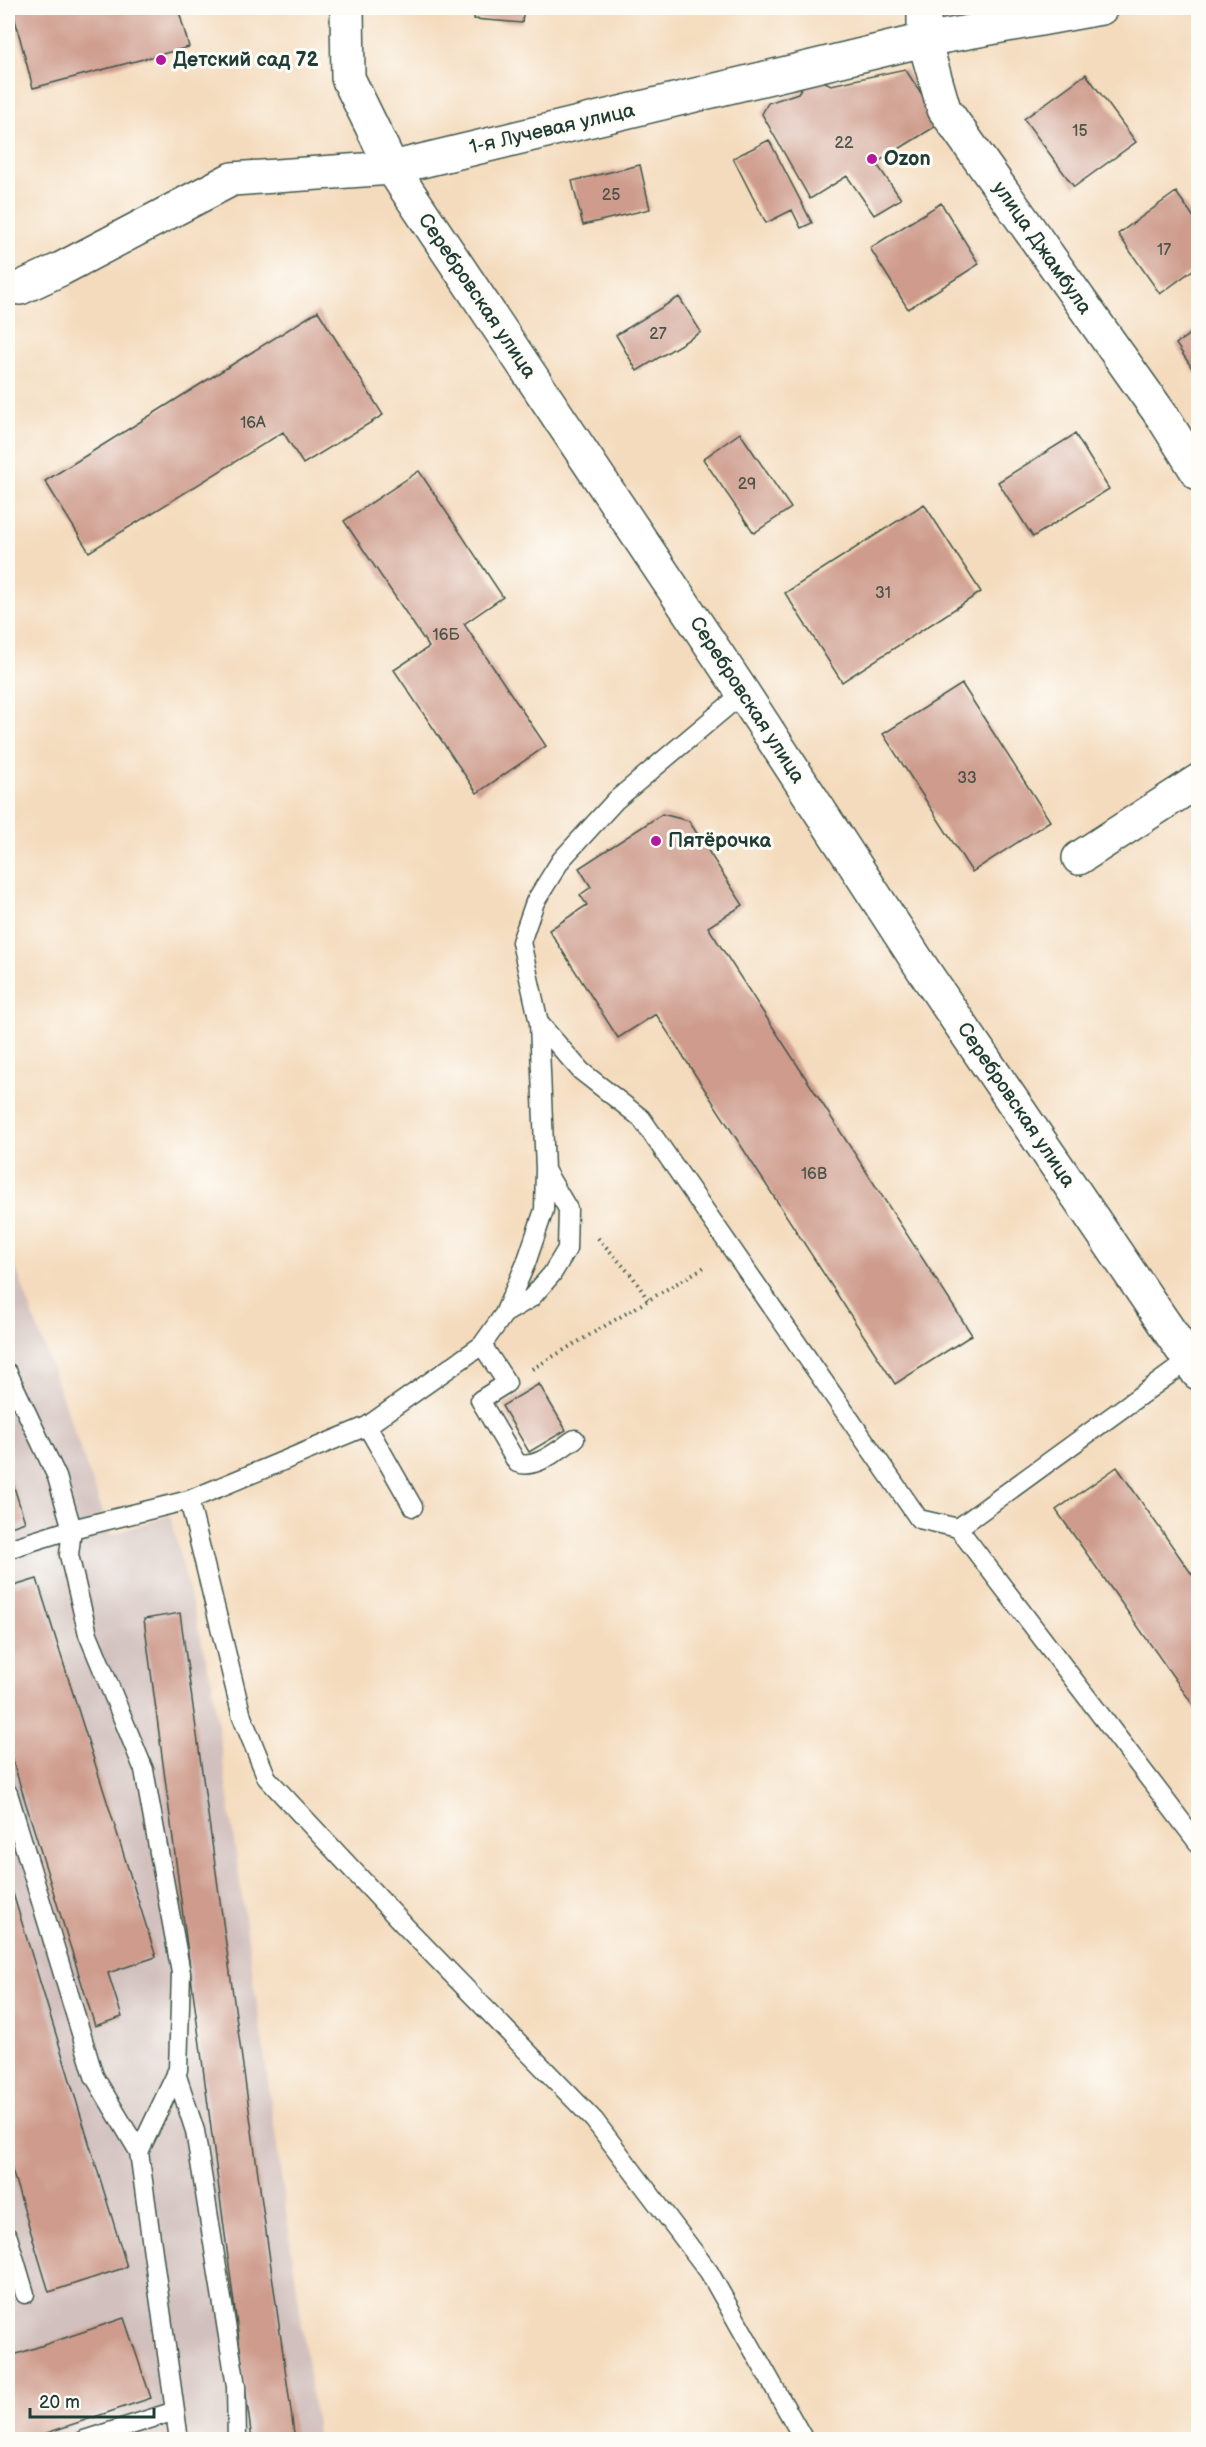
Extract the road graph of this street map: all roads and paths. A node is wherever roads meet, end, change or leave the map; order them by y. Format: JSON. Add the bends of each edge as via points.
{"nodes":[{"id":1,"x":347,"y":8,"type":"edge"},
{"id":2,"x":924,"y":8,"type":"edge"},
{"id":3,"x":1101,"y":8,"type":"edge"},
{"id":4,"x":924,"y":40,"type":"junction"},
{"id":5,"x":392,"y":168,"type":"junction"},
{"id":6,"x":20,"y":288,"type":"dead end"},
{"id":7,"x":1198,"y":473,"type":"edge"},
{"id":8,"x":743,"y":693,"type":"junction"},
{"id":9,"x":1198,"y":781,"type":"edge"},
{"id":10,"x":1080,"y":858,"type":"dead end"},
{"id":11,"x":539,"y":1023,"type":"junction"},
{"id":12,"x":545,"y":1170,"type":"junction"},
{"id":13,"x":568,"y":1209,"type":"junction"},
{"id":14,"x":705,"y":1267,"type":"dead end"},
{"id":15,"x":648,"y":1300,"type":"junction"},
{"id":16,"x":504,"y":1314,"type":"junction"},
{"id":17,"x":482,"y":1345,"type":"junction"},
{"id":18,"x":1194,"y":1366,"type":"edge"},
{"id":19,"x":8,"y":1373,"type":"edge"},
{"id":20,"x":507,"y":1383,"type":"junction"},
{"id":21,"x":367,"y":1426,"type":"junction"},
{"id":22,"x":575,"y":1439,"type":"dead end"},
{"id":23,"x":189,"y":1500,"type":"junction"},
{"id":24,"x":413,"y":1507,"type":"dead end"},
{"id":25,"x":72,"y":1528,"type":"junction"},
{"id":26,"x":958,"y":1528,"type":"junction"},
{"id":27,"x":8,"y":1549,"type":"edge"},
{"id":28,"x":8,"y":1792,"type":"edge"},
{"id":29,"x":1198,"y":1843,"type":"edge"},
{"id":30,"x":176,"y":2073,"type":"junction"},
{"id":31,"x":139,"y":2152,"type":"junction"},
{"id":32,"x":8,"y":2237,"type":"edge"},
{"id":33,"x":25,"y":2294,"type":"dead end"},
{"id":34,"x":175,"y":2411,"type":"junction"},
{"id":35,"x":84,"y":2439,"type":"edge"},
{"id":36,"x":179,"y":2439,"type":"edge"},
{"id":37,"x":237,"y":2439,"type":"edge"},
{"id":38,"x":804,"y":2439,"type":"edge"}],
"edges":[{"from":1,"to":5,"type":"street","name":"Серебровская улица","via":[[348,78]]},
{"from":2,"to":4,"type":"street","name":"улица Джамбула"},
{"from":3,"to":4,"type":"street","name":"1-я Лучевая улица"},
{"from":4,"to":5,"type":"street","name":"1-я Лучевая улица"},
{"from":4,"to":7,"type":"street","name":"улица Джамбула","via":[[944,108]]},
{"from":5,"to":6,"type":"street","name":"1-я Лучевая улица","via":[[232,179]]},
{"from":5,"to":8,"type":"street","name":"Серебровская улица"},
{"from":8,"to":11,"type":"lane","via":[[616,800],[561,860],[535,902],[521,942]]},
{"from":8,"to":18,"type":"street","name":"Серебровская улица","via":[[924,970]]},
{"from":9,"to":10,"type":"street"},
{"from":11,"to":12,"type":"lane"},
{"from":11,"to":26,"type":"lane","via":[[581,1071],[640,1118],[920,1519]]},
{"from":12,"to":13,"type":"lane"},
{"from":12,"to":16,"type":"lane","via":[[544,1210]]},
{"from":13,"to":15,"type":"path","via":[[610,1250]]},
{"from":13,"to":16,"type":"lane","via":[[567,1249],[552,1274],[531,1298]]},
{"from":14,"to":15,"type":"path"},
{"from":15,"to":20,"type":"path"},
{"from":16,"to":17,"type":"lane"},
{"from":17,"to":20,"type":"lane"},
{"from":17,"to":21,"type":"lane"},
{"from":18,"to":26,"type":"lane"},
{"from":19,"to":25,"type":"lane","via":[[57,1477]]},
{"from":20,"to":22,"type":"lane","via":[[480,1400],[517,1462],[533,1464]]},
{"from":21,"to":23,"type":"lane"},
{"from":21,"to":24,"type":"lane"},
{"from":23,"to":25,"type":"lane"},
{"from":23,"to":38,"type":"lane","via":[[242,1717],[267,1778],[594,2120],[709,2272]]},
{"from":25,"to":27,"type":"lane"},
{"from":25,"to":30,"type":"lane","via":[[69,1555],[88,1634],[144,1770],[181,1972]]},
{"from":26,"to":29,"type":"lane"},
{"from":28,"to":31,"type":"lane","via":[[94,2076]]},
{"from":30,"to":31,"type":"lane"},
{"from":30,"to":37,"type":"lane","via":[[195,2131],[236,2386]]},
{"from":31,"to":34,"type":"lane"},
{"from":32,"to":33,"type":"lane"},
{"from":34,"to":35,"type":"lane"},
{"from":34,"to":36,"type":"lane"}]}
